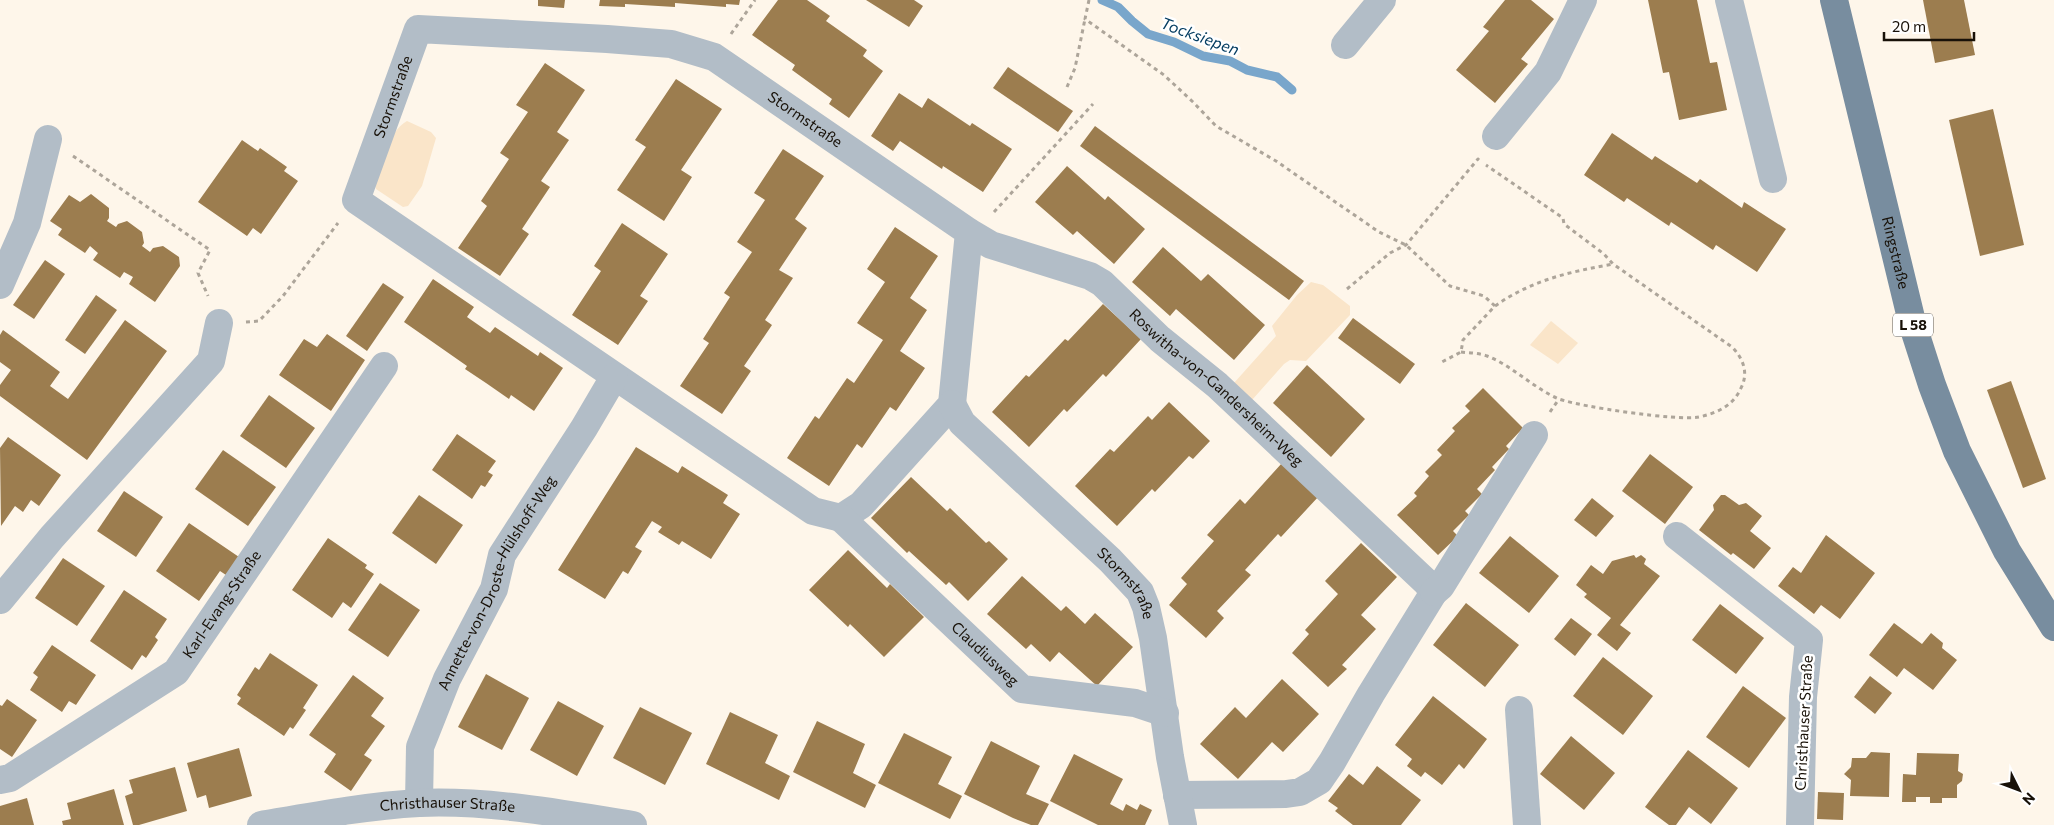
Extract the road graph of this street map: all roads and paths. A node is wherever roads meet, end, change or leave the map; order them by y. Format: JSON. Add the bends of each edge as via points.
{"nodes":[{"id":1,"x":755,"y":0,"type":"edge"},
{"id":2,"x":1089,"y":0,"type":"edge"},
{"id":3,"x":1382,"y":0,"type":"edge"},
{"id":4,"x":1583,"y":0,"type":"edge"},
{"id":5,"x":1729,"y":0,"type":"edge"},
{"id":6,"x":1834,"y":0,"type":"edge"},
{"id":7,"x":1085,"y":19,"type":"junction"},
{"id":8,"x":741,"y":21,"type":"dead end"},
{"id":9,"x":1345,"y":44,"type":"dead end"},
{"id":10,"x":1067,"y":87,"type":"dead end"},
{"id":11,"x":1093,"y":104,"type":"dead end"},
{"id":12,"x":1496,"y":136,"type":"dead end"},
{"id":13,"x":48,"y":139,"type":"joint"},
{"id":14,"x":1773,"y":179,"type":"dead end"},
{"id":15,"x":1012,"y":193,"type":"dead end"},
{"id":16,"x":356,"y":200,"type":"junction"},
{"id":17,"x":969,"y":232,"type":"junction"},
{"id":18,"x":1406,"y":245,"type":"junction"},
{"id":19,"x":1613,"y":264,"type":"junction"},
{"id":20,"x":0,"y":285,"type":"edge"},
{"id":21,"x":1347,"y":289,"type":"dead end"},
{"id":22,"x":1495,"y":306,"type":"junction"},
{"id":23,"x":219,"y":323,"type":"junction"},
{"id":24,"x":1461,"y":352,"type":"junction"},
{"id":25,"x":1440,"y":363,"type":"dead end"},
{"id":26,"x":384,"y":366,"type":"dead end"},
{"id":27,"x":614,"y":377,"type":"junction"},
{"id":28,"x":952,"y":404,"type":"junction"},
{"id":29,"x":1534,"y":436,"type":"dead end"},
{"id":30,"x":841,"y":518,"type":"junction"},
{"id":31,"x":1677,"y":536,"type":"dead end"},
{"id":32,"x":1434,"y":592,"type":"junction"},
{"id":33,"x":0,"y":600,"type":"edge"},
{"id":34,"x":2054,"y":627,"type":"edge"},
{"id":35,"x":1519,"y":710,"type":"dead end"},
{"id":36,"x":1165,"y":713,"type":"junction"},
{"id":37,"x":0,"y":780,"type":"edge"},
{"id":38,"x":1177,"y":795,"type":"junction"},
{"id":39,"x":419,"y":803,"type":"junction"},
{"id":40,"x":330,"y":819,"type":"edge"},
{"id":41,"x":261,"y":825,"type":"edge"},
{"id":42,"x":633,"y":825,"type":"edge"},
{"id":43,"x":1183,"y":825,"type":"edge"},
{"id":44,"x":1527,"y":825,"type":"edge"},
{"id":45,"x":1800,"y":825,"type":"edge"}],
"edges":[{"from":1,"to":8,"type":"path"},
{"from":2,"to":7,"type":"path"},
{"from":3,"to":9,"type":"street"},
{"from":4,"to":12,"type":"street","via":[[1548,72]]},
{"from":5,"to":14,"type":"street"},
{"from":6,"to":34,"type":"main road","name":"Ringstraße","number":"L 58","via":[[1913,326],[1932,386],[1957,451],[1986,509]]},
{"from":7,"to":10,"type":"path","via":[[1075,68]]},
{"from":7,"to":18,"type":"path","via":[[1164,75],[1216,126],[1276,160],[1379,232]]},
{"from":11,"to":15,"type":"path"},
{"from":13,"to":20,"type":"street","via":[[27,223]]},
{"from":13,"to":23,"type":"path","via":[[210,250],[198,273]]},
{"from":16,"to":17,"type":"street","name":"Stormstraße","via":[[418,30],[472,31],[671,44],[705,53]]},
{"from":16,"to":23,"type":"path","via":[[283,296],[259,321]]},
{"from":16,"to":27,"type":"street"},
{"from":17,"to":28,"type":"street"},
{"from":17,"to":32,"type":"street","name":"Roswitha-von-Gandersheim-Weg","via":[[991,245],[1090,276],[1102,283],[1160,339],[1217,385]]},
{"from":18,"to":19,"type":"path","via":[[1478,159],[1563,218],[1564,224]]},
{"from":18,"to":21,"type":"path","via":[[1390,253]]},
{"from":18,"to":22,"type":"path","via":[[1447,284],[1484,296]]},
{"from":19,"to":22,"type":"path","via":[[1531,284]]},
{"from":19,"to":24,"type":"path","via":[[1738,353],[1744,369],[1744,382],[1727,406],[1713,413],[1687,417],[1578,404],[1559,399],[1485,354]]},
{"from":22,"to":24,"type":"path","via":[[1463,340]]},
{"from":23,"to":33,"type":"street","via":[[211,361]]},
{"from":24,"to":25,"type":"path"},
{"from":26,"to":37,"type":"street","name":"Karl-Evang-Straße","via":[[176,672],[10,778]]},
{"from":27,"to":30,"type":"street","via":[[814,511]]},
{"from":27,"to":39,"type":"street","name":"Annette-von-Droste-Hülshoff-Weg","via":[[502,555],[494,589],[447,679],[420,747]]},
{"from":28,"to":30,"type":"street","via":[[860,505]]},
{"from":28,"to":36,"type":"street","name":"Stormstraße","via":[[962,422],[1140,592],[1149,617]]},
{"from":29,"to":32,"type":"street","via":[[1441,586]]},
{"from":30,"to":36,"type":"street","name":"Claudiusweg","via":[[1022,689],[1136,703]]},
{"from":31,"to":45,"type":"street","name":"Christhauser Straße","via":[[1809,640],[1803,697]]},
{"from":32,"to":38,"type":"street","via":[[1319,780],[1300,792],[1286,794]]},
{"from":35,"to":44,"type":"street"},
{"from":36,"to":38,"type":"street","name":"Stormstraße"},
{"from":38,"to":43,"type":"street","name":"Stormstraße"},
{"from":39,"to":40,"type":"street","name":"Christhauser Straße"},
{"from":39,"to":42,"type":"street","name":"Christhauser Straße","via":[[548,811]]},
{"from":40,"to":41,"type":"street","name":"Christhauser Straße"}]}
